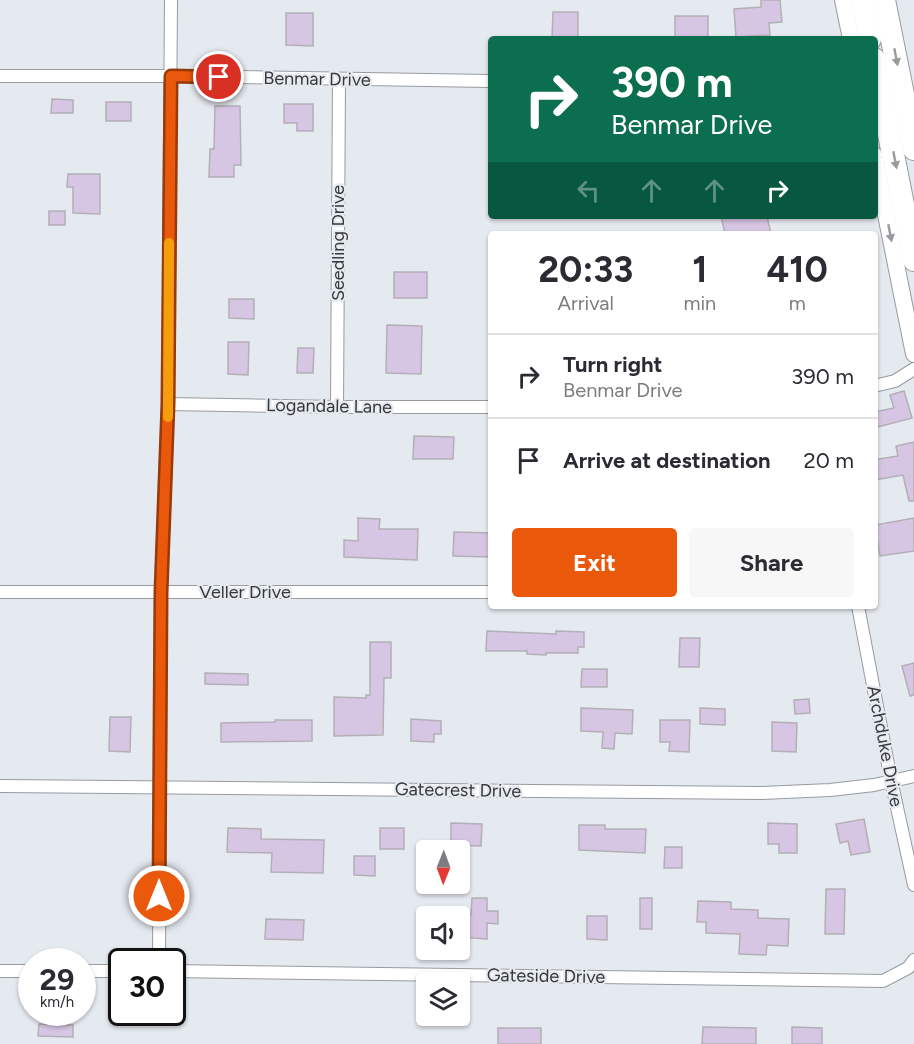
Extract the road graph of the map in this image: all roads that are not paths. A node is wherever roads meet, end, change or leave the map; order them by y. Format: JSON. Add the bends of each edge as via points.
{"nodes":[{"id":1,"x":171,"y":0,"type":"edge"},
{"id":2,"x":843,"y":0,"type":"edge"},
{"id":3,"x":862,"y":0,"type":"edge"},
{"id":4,"x":884,"y":0,"type":"edge"},
{"id":5,"x":850,"y":36,"type":"edge"},
{"id":6,"x":869,"y":36,"type":"edge"},
{"id":7,"x":0,"y":76,"type":"edge"},
{"id":8,"x":171,"y":76,"type":"junction"},
{"id":9,"x":878,"y":76,"type":"edge"},
{"id":10,"x":339,"y":79,"type":"junction"},
{"id":11,"x":488,"y":81,"type":"edge"},
{"id":12,"x":914,"y":149,"type":"edge"},
{"id":13,"x":878,"y":175,"type":"edge"},
{"id":14,"x":914,"y":260,"type":"edge"},
{"id":15,"x":914,"y":354,"type":"edge"},
{"id":16,"x":914,"y":369,"type":"edge"},
{"id":17,"x":878,"y":385,"type":"edge"},
{"id":18,"x":168,"y":404,"type":"junction"},
{"id":19,"x":337,"y":407,"type":"junction"},
{"id":20,"x":488,"y":407,"type":"edge"},
{"id":21,"x":0,"y":592,"type":"edge"},
{"id":22,"x":161,"y":592,"type":"junction"},
{"id":23,"x":488,"y":592,"type":"edge"},
{"id":24,"x":859,"y":609,"type":"edge"},
{"id":25,"x":914,"y":776,"type":"edge"},
{"id":26,"x":891,"y":780,"type":"junction"},
{"id":27,"x":0,"y":786,"type":"edge"},
{"id":28,"x":160,"y":787,"type":"junction"},
{"id":29,"x":914,"y":885,"type":"edge"},
{"id":30,"x":159,"y":948,"type":"edge"},
{"id":31,"x":914,"y":960,"type":"edge"},
{"id":32,"x":0,"y":971,"type":"edge"},
{"id":33,"x":18,"y":971,"type":"edge"},
{"id":34,"x":186,"y":971,"type":"edge"}],
"edges":[{"from":1,"to":8,"type":"street"},
{"from":2,"to":5,"type":"main road"},
{"from":3,"to":6,"type":"highway"},
{"from":4,"to":12,"type":"highway","one_way":true},
{"from":7,"to":8,"type":"street","name":"Benmar Drive"},
{"from":8,"to":10,"type":"street","name":"Benmar Drive"},
{"from":8,"to":18,"type":"street"},
{"from":9,"to":14,"type":"highway","one_way":true},
{"from":10,"to":11,"type":"street","name":"Benmar Drive"},
{"from":10,"to":19,"type":"street","name":"Seedling Drive"},
{"from":13,"to":15,"type":"main road","one_way":true},
{"from":16,"to":17,"type":"street","via":[[896,381]]},
{"from":18,"to":19,"type":"street","name":"Logandale Lane"},
{"from":18,"to":22,"type":"street"},
{"from":19,"to":20,"type":"street","name":"Logandale Lane"},
{"from":21,"to":22,"type":"street","name":"Veller Drive"},
{"from":22,"to":23,"type":"street","name":"Veller Drive"},
{"from":22,"to":28,"type":"street"},
{"from":24,"to":26,"type":"street","name":"Archduke Drive"},
{"from":25,"to":26,"type":"street","name":"Gatecrest Drive"},
{"from":26,"to":28,"type":"street","name":"Gatecrest Drive","via":[[830,790],[761,793]]},
{"from":26,"to":29,"type":"street","name":"Archduke Drive"},
{"from":27,"to":28,"type":"street","name":"Gatecrest Drive"},
{"from":28,"to":30,"type":"street"},
{"from":31,"to":34,"type":"street","name":"Gateside Drive","via":[[908,968],[883,981]]},
{"from":32,"to":33,"type":"street"}]}
